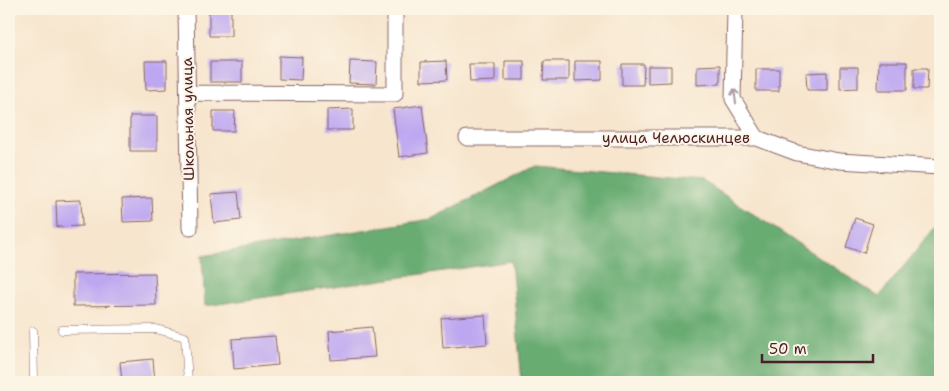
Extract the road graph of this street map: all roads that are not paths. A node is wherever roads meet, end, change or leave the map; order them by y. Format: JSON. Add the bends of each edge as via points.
{"nodes":[{"id":1,"x":186,"y":9,"type":"edge"},
{"id":2,"x":395,"y":9,"type":"edge"},
{"id":3,"x":735,"y":9,"type":"edge"},
{"id":4,"x":188,"y":94,"type":"junction"},
{"id":5,"x":467,"y":138,"type":"dead end"},
{"id":6,"x":757,"y":138,"type":"junction"},
{"id":7,"x":940,"y":167,"type":"edge"},
{"id":8,"x":190,"y":228,"type":"dead end"},
{"id":9,"x":62,"y":330,"type":"dead end"},
{"id":10,"x":33,"y":331,"type":"dead end"},
{"id":11,"x":34,"y":382,"type":"edge"},
{"id":12,"x":188,"y":382,"type":"edge"}],
"edges":[{"from":1,"to":4,"type":"street","name":"Школьная улица"},
{"from":2,"to":4,"type":"street","via":[[396,94]]},
{"from":6,"to":3,"type":"street","one_way":true,"via":[[733,99]]},
{"from":4,"to":8,"type":"street","name":"Школьная улица"},
{"from":5,"to":6,"type":"street","name":"улица Челюскинцев"},
{"from":6,"to":7,"type":"street","name":"улица Челюскинцев","via":[[797,153],[839,160]]},
{"from":9,"to":12,"type":"lane","via":[[156,329],[185,337]]},
{"from":10,"to":11,"type":"lane"}]}
